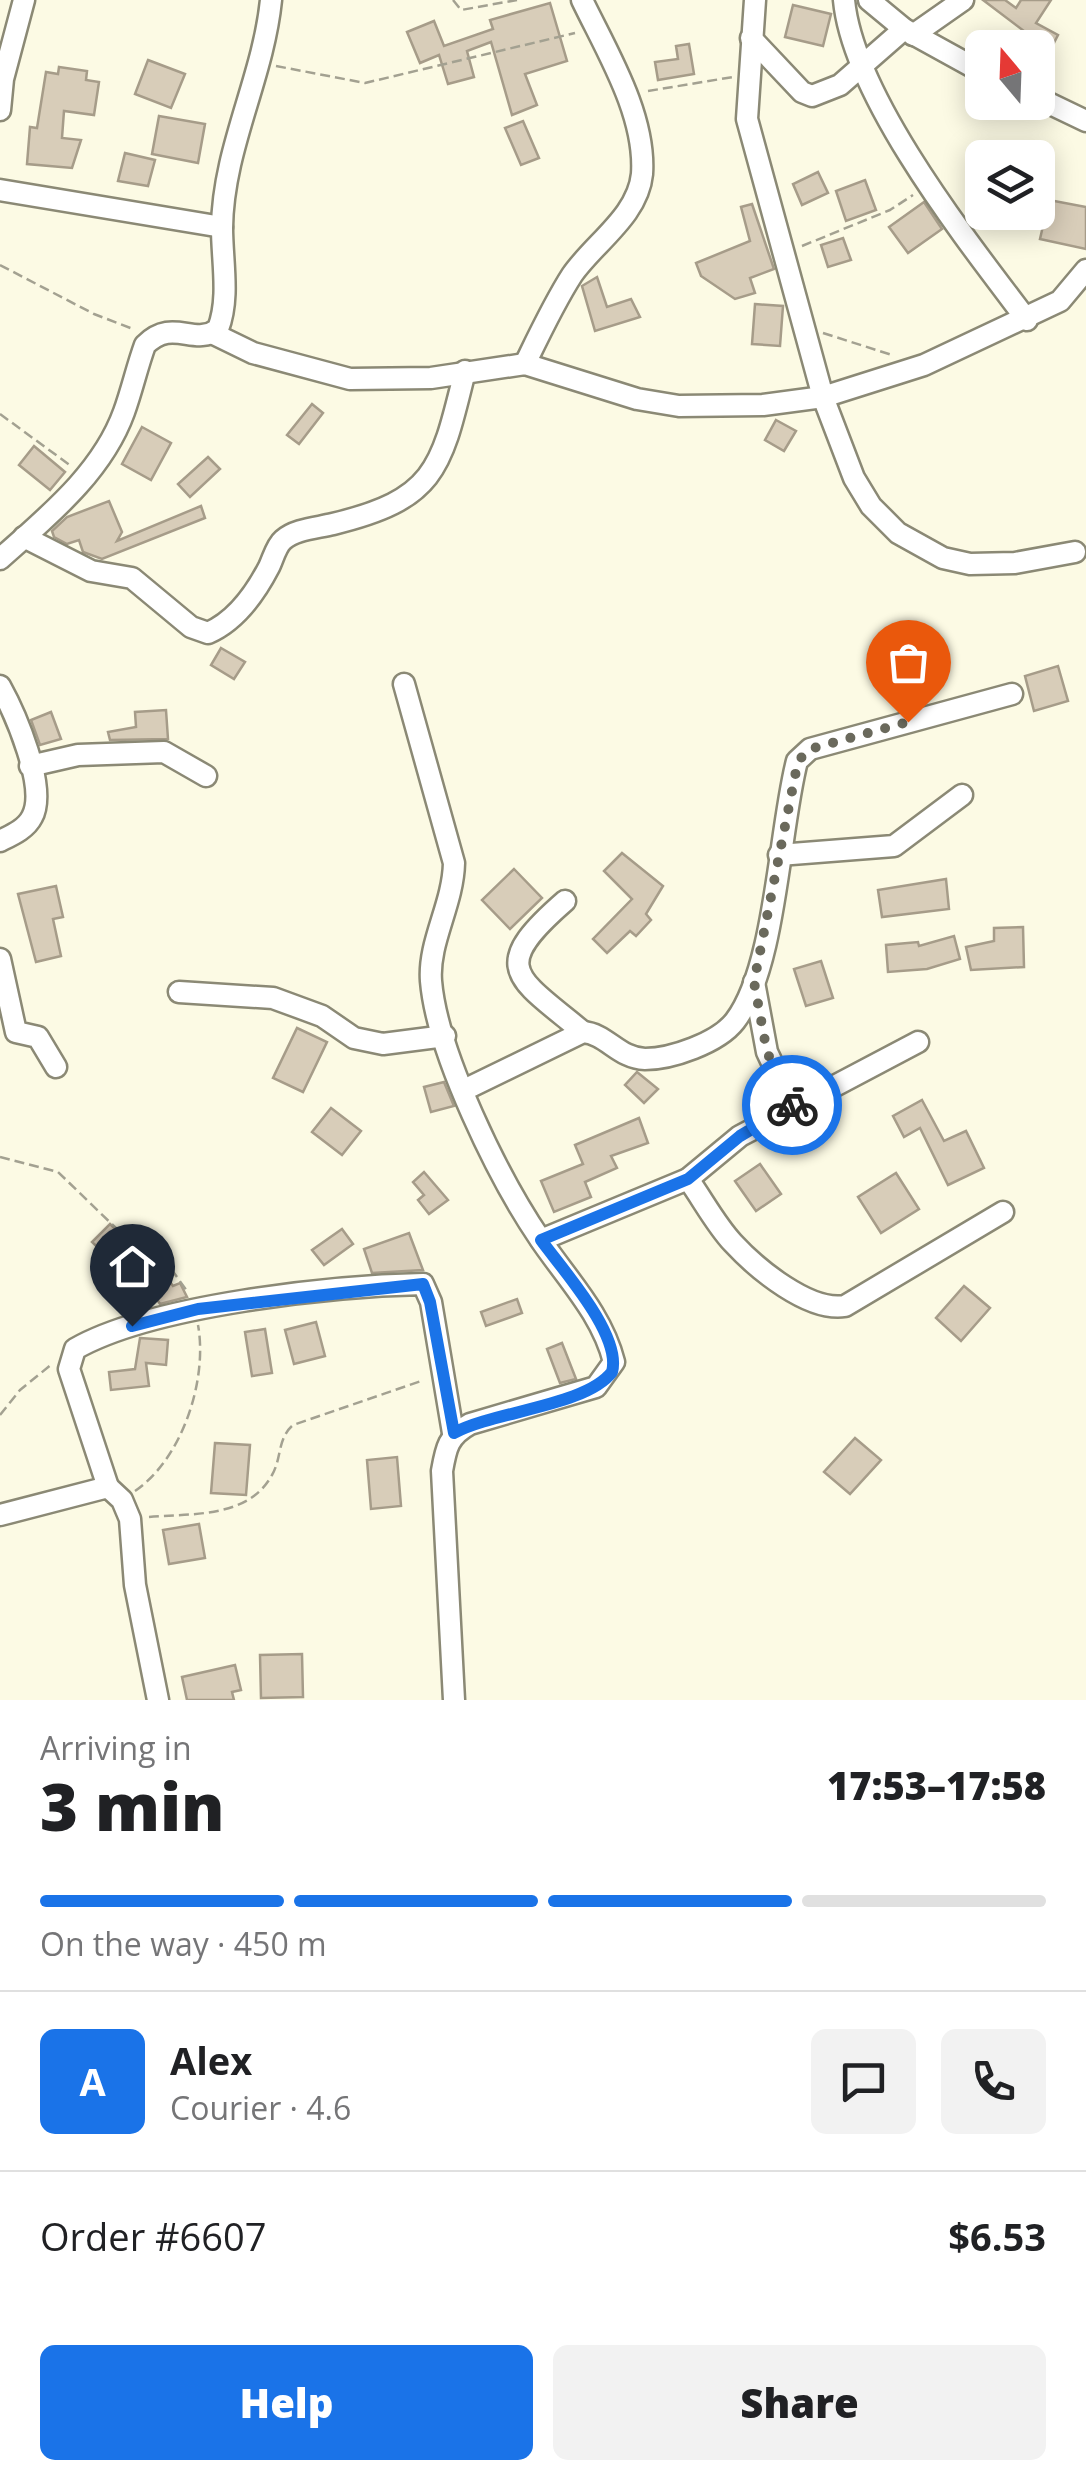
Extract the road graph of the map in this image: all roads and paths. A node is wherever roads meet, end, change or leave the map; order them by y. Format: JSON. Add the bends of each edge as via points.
{"nodes":[{"id":1,"x":24,"y":0,"type":"edge"},
{"id":2,"x":271,"y":0,"type":"edge"},
{"id":3,"x":453,"y":0,"type":"edge"},
{"id":4,"x":516,"y":0,"type":"edge"},
{"id":5,"x":582,"y":0,"type":"edge"},
{"id":6,"x":755,"y":0,"type":"edge"},
{"id":7,"x":844,"y":0,"type":"edge"},
{"id":8,"x":869,"y":0,"type":"edge"},
{"id":9,"x":964,"y":0,"type":"edge"},
{"id":10,"x":596,"y":28,"type":"junction"},
{"id":11,"x":908,"y":32,"type":"junction"},
{"id":12,"x":751,"y":38,"type":"junction"},
{"id":13,"x":260,"y":62,"type":"junction"},
{"id":14,"x":965,"y":63,"type":"edge"},
{"id":15,"x":863,"y":66,"type":"junction"},
{"id":16,"x":749,"y":76,"type":"junction"},
{"id":17,"x":627,"y":97,"type":"junction"},
{"id":18,"x":1055,"y":106,"type":"edge"},
{"id":19,"x":0,"y":110,"type":"edge"},
{"id":20,"x":1086,"y":121,"type":"edge"},
{"id":21,"x":928,"y":185,"type":"junction"},
{"id":22,"x":0,"y":190,"type":"edge"},
{"id":23,"x":222,"y":227,"type":"junction"},
{"id":24,"x":782,"y":253,"type":"junction"},
{"id":25,"x":0,"y":264,"type":"edge"},
{"id":26,"x":1086,"y":270,"type":"edge"},
{"id":27,"x":1027,"y":320,"type":"junction"},
{"id":28,"x":803,"y":326,"type":"junction"},
{"id":29,"x":214,"y":334,"type":"junction"},
{"id":30,"x":153,"y":337,"type":"junction"},
{"id":31,"x":894,"y":355,"type":"dead end"},
{"id":32,"x":525,"y":364,"type":"junction"},
{"id":33,"x":464,"y":371,"type":"junction"},
{"id":34,"x":822,"y":397,"type":"junction"},
{"id":35,"x":0,"y":414,"type":"edge"},
{"id":36,"x":84,"y":475,"type":"junction"},
{"id":37,"x":24,"y":537,"type":"junction"},
{"id":38,"x":1074,"y":552,"type":"dead end"},
{"id":39,"x":0,"y":558,"type":"edge"},
{"id":40,"x":404,"y":684,"type":"dead end"},
{"id":41,"x":0,"y":686,"type":"edge"},
{"id":42,"x":1012,"y":694,"type":"dead end"},
{"id":43,"x":30,"y":766,"type":"junction"},
{"id":44,"x":206,"y":776,"type":"dead end"},
{"id":45,"x":962,"y":794,"type":"dead end"},
{"id":46,"x":0,"y":841,"type":"edge"},
{"id":47,"x":779,"y":855,"type":"junction"},
{"id":48,"x":565,"y":901,"type":"dead end"},
{"id":49,"x":0,"y":960,"type":"edge"},
{"id":50,"x":754,"y":982,"type":"junction"},
{"id":51,"x":179,"y":992,"type":"dead end"},
{"id":52,"x":584,"y":1032,"type":"junction"},
{"id":53,"x":445,"y":1036,"type":"junction"},
{"id":54,"x":918,"y":1042,"type":"dead end"},
{"id":55,"x":56,"y":1067,"type":"dead end"},
{"id":56,"x":464,"y":1090,"type":"junction"},
{"id":57,"x":793,"y":1107,"type":"junction"},
{"id":58,"x":0,"y":1157,"type":"edge"},
{"id":59,"x":688,"y":1179,"type":"junction"},
{"id":60,"x":1003,"y":1212,"type":"dead end"},
{"id":61,"x":541,"y":1240,"type":"junction"},
{"id":62,"x":197,"y":1310,"type":"junction"},
{"id":63,"x":75,"y":1349,"type":"junction"},
{"id":64,"x":444,"y":1372,"type":"junction"},
{"id":65,"x":0,"y":1415,"type":"edge"},
{"id":66,"x":454,"y":1433,"type":"junction"},
{"id":67,"x":120,"y":1502,"type":"junction"},
{"id":68,"x":0,"y":1514,"type":"edge"},
{"id":69,"x":158,"y":1700,"type":"edge"},
{"id":70,"x":454,"y":1700,"type":"edge"}],
"edges":[{"from":1,"to":19,"type":"street"},
{"from":2,"to":13,"type":"street"},
{"from":3,"to":4,"type":"path","via":[[472,11]]},
{"from":5,"to":10,"type":"street"},
{"from":6,"to":12,"type":"street"},
{"from":7,"to":15,"type":"street"},
{"from":8,"to":11,"type":"street"},
{"from":9,"to":11,"type":"street"},
{"from":10,"to":13,"type":"path","via":[[365,82]]},
{"from":10,"to":17,"type":"street"},
{"from":11,"to":14,"type":"street"},
{"from":11,"to":15,"type":"street"},
{"from":12,"to":15,"type":"street","via":[[812,96]]},
{"from":12,"to":16,"type":"street"},
{"from":13,"to":23,"type":"street","via":[[233,146]]},
{"from":15,"to":21,"type":"street"},
{"from":16,"to":17,"type":"path"},
{"from":16,"to":24,"type":"street","via":[[747,119]]},
{"from":17,"to":32,"type":"street","via":[[642,176],[634,200],[574,272]]},
{"from":18,"to":20,"type":"street"},
{"from":21,"to":24,"type":"path","via":[[890,210]]},
{"from":21,"to":27,"type":"street"},
{"from":22,"to":23,"type":"street"},
{"from":23,"to":29,"type":"street","via":[[224,303]]},
{"from":24,"to":28,"type":"street"},
{"from":25,"to":30,"type":"path"},
{"from":26,"to":27,"type":"street","via":[[1060,300]]},
{"from":27,"to":34,"type":"street","via":[[924,365]]},
{"from":28,"to":31,"type":"path"},
{"from":28,"to":34,"type":"street"},
{"from":29,"to":30,"type":"street","via":[[168,330]]},
{"from":29,"to":33,"type":"street","via":[[253,354],[350,379]]},
{"from":30,"to":36,"type":"street","via":[[124,413]]},
{"from":32,"to":33,"type":"street"},
{"from":32,"to":34,"type":"street","via":[[679,406]]},
{"from":33,"to":37,"type":"street","via":[[441,455],[420,489],[401,503],[280,542],[258,588],[236,615],[208,633],[190,627],[132,578],[91,571]]},
{"from":34,"to":38,"type":"street","via":[[871,506],[916,546],[970,564]]},
{"from":35,"to":36,"type":"path"},
{"from":36,"to":37,"type":"street"},
{"from":37,"to":39,"type":"street"},
{"from":40,"to":53,"type":"street","via":[[454,863],[453,893],[430,976]]},
{"from":41,"to":43,"type":"street"},
{"from":42,"to":47,"type":"street","via":[[810,749],[798,761]]},
{"from":43,"to":44,"type":"street","via":[[92,753],[164,752]]},
{"from":43,"to":46,"type":"street","via":[[34,814]]},
{"from":45,"to":47,"type":"street","via":[[894,846]]},
{"from":47,"to":50,"type":"street"},
{"from":48,"to":52,"type":"street","via":[[527,934],[518,969]]},
{"from":49,"to":55,"type":"street","via":[[16,1032],[38,1037]]},
{"from":50,"to":52,"type":"street","via":[[734,1022],[686,1050],[646,1059],[621,1055]]},
{"from":50,"to":57,"type":"street","via":[[767,1052]]},
{"from":51,"to":53,"type":"street","via":[[273,998],[322,1016],[354,1038],[383,1044]]},
{"from":52,"to":56,"type":"street"},
{"from":53,"to":56,"type":"street"},
{"from":54,"to":57,"type":"street"},
{"from":56,"to":61,"type":"street","via":[[510,1191]]},
{"from":57,"to":59,"type":"street","via":[[740,1136]]},
{"from":58,"to":62,"type":"path","via":[[58,1172],[119,1231],[164,1259]]},
{"from":59,"to":60,"type":"street","via":[[732,1242],[830,1309]]},
{"from":59,"to":61,"type":"street"},
{"from":61,"to":66,"type":"street","via":[[602,1326],[612,1372],[596,1388]]},
{"from":62,"to":63,"type":"street","via":[[100,1334]]},
{"from":62,"to":64,"type":"street","via":[[423,1284]]},
{"from":62,"to":67,"type":"path","via":[[202,1349],[180,1442],[154,1478]]},
{"from":63,"to":65,"type":"path","via":[[20,1390]]},
{"from":63,"to":67,"type":"street","via":[[69,1369]]},
{"from":64,"to":66,"type":"street"},
{"from":64,"to":67,"type":"path","via":[[293,1426],[283,1434],[273,1474],[245,1504],[224,1511]]},
{"from":66,"to":70,"type":"street","via":[[442,1472]]},
{"from":67,"to":68,"type":"street"},
{"from":67,"to":69,"type":"street"}]}
